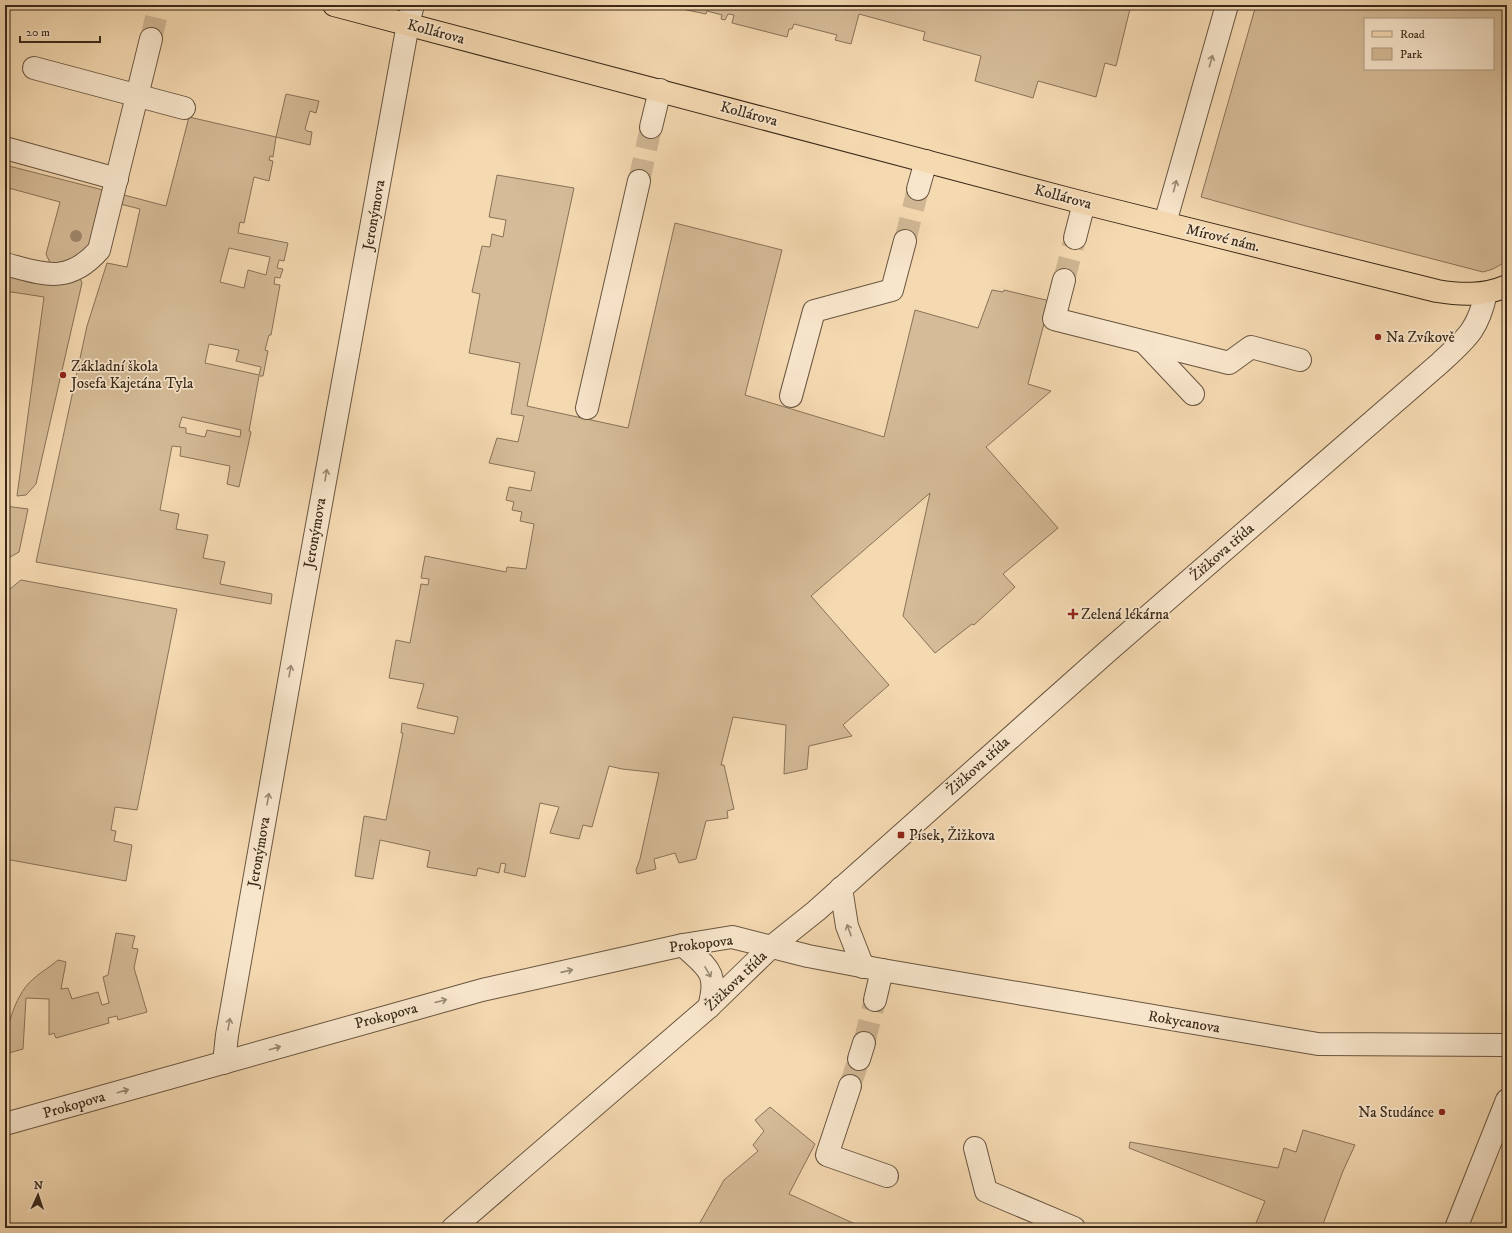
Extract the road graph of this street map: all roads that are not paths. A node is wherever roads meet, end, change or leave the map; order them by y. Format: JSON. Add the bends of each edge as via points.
{"nodes":[{"id":1,"x":334,"y":5,"type":"edge"},
{"id":2,"x":1226,"y":5,"type":"edge"},
{"id":3,"x":411,"y":15,"type":"edge"},
{"id":4,"x":150,"y":39,"type":"tunnel mouth"},
{"id":5,"x":34,"y":68,"type":"dead end"},
{"id":6,"x":660,"y":90,"type":"junction"},
{"id":7,"x":137,"y":96,"type":"junction"},
{"id":8,"x":184,"y":108,"type":"dead end"},
{"id":9,"x":651,"y":127,"type":"tunnel mouth"},
{"id":10,"x":5,"y":148,"type":"edge"},
{"id":11,"x":926,"y":161,"type":"junction"},
{"id":12,"x":117,"y":179,"type":"junction"},
{"id":13,"x":639,"y":181,"type":"tunnel mouth"},
{"id":14,"x":918,"y":189,"type":"tunnel mouth"},
{"id":15,"x":1084,"y":203,"type":"junction"},
{"id":16,"x":1164,"y":223,"type":"junction"},
{"id":17,"x":1075,"y":238,"type":"tunnel mouth"},
{"id":18,"x":905,"y":241,"type":"tunnel mouth"},
{"id":19,"x":5,"y":264,"type":"edge"},
{"id":20,"x":1064,"y":280,"type":"tunnel mouth"},
{"id":21,"x":1501,"y":290,"type":"edge"},
{"id":22,"x":1144,"y":343,"type":"junction"},
{"id":23,"x":1300,"y":360,"type":"dead end"},
{"id":24,"x":1193,"y":394,"type":"dead end"},
{"id":25,"x":791,"y":396,"type":"dead end"},
{"id":26,"x":586,"y":408,"type":"dead end"},
{"id":27,"x":841,"y":888,"type":"junction"},
{"id":28,"x":683,"y":945,"type":"junction"},
{"id":29,"x":771,"y":947,"type":"junction"},
{"id":30,"x":873,"y":969,"type":"junction"},
{"id":31,"x":875,"y":1000,"type":"tunnel mouth"},
{"id":32,"x":709,"y":1007,"type":"junction"},
{"id":33,"x":1507,"y":1045,"type":"edge"},
{"id":34,"x":224,"y":1063,"type":"junction"},
{"id":35,"x":850,"y":1086,"type":"tunnel mouth"},
{"id":36,"x":1507,"y":1100,"type":"edge"},
{"id":37,"x":5,"y":1124,"type":"edge"},
{"id":38,"x":975,"y":1148,"type":"dead end"},
{"id":39,"x":887,"y":1176,"type":"dead end"},
{"id":40,"x":453,"y":1228,"type":"edge"},
{"id":41,"x":1074,"y":1228,"type":"edge"},
{"id":42,"x":1456,"y":1228,"type":"edge"}],
"edges":[{"from":1,"to":3,"type":"main road","name":"Kollárova"},
{"from":16,"to":2,"type":"street","name":"Mírové nám.","one_way":true},
{"from":3,"to":6,"type":"main road","name":"Kollárova"},
{"from":34,"to":3,"type":"street","name":"Jeronýmova","one_way":true,"via":[[228,1027],[300,619]]},
{"from":4,"to":7,"type":"street"},
{"from":5,"to":7,"type":"street"},
{"from":6,"to":9,"type":"street"},
{"from":6,"to":11,"type":"main road","name":"Kollárova"},
{"from":7,"to":8,"type":"street"},
{"from":7,"to":12,"type":"street"},
{"from":10,"to":12,"type":"street"},
{"from":11,"to":14,"type":"street"},
{"from":11,"to":15,"type":"main road","name":"Kollárova"},
{"from":12,"to":19,"type":"street","via":[[99,250],[89,261],[72,271],[55,275]]},
{"from":13,"to":26,"type":"street"},
{"from":15,"to":16,"type":"main road","name":"Kollárova"},
{"from":15,"to":17,"type":"street"},
{"from":16,"to":21,"type":"main road","name":"Mírové nám.","via":[[1436,291],[1471,295]]},
{"from":18,"to":25,"type":"street","via":[[892,290],[814,311]]},
{"from":20,"to":22,"type":"street","via":[[1054,319]]},
{"from":21,"to":27,"type":"street","name":"Žižkova třída","via":[[1480,315],[1471,333],[1440,363],[1114,646]]},
{"from":22,"to":23,"type":"street","via":[[1229,363],[1251,347]]},
{"from":22,"to":24,"type":"street"},
{"from":27,"to":29,"type":"street","name":"Žižkova třída"},
{"from":30,"to":27,"type":"street","one_way":true,"via":[[847,926]]},
{"from":28,"to":29,"type":"street","name":"Prokopova","via":[[732,938]]},
{"from":28,"to":32,"type":"street","one_way":true,"via":[[709,970],[713,992]]},
{"from":34,"to":28,"type":"street","name":"Prokopova","one_way":true,"via":[[482,990]]},
{"from":29,"to":30,"type":"street","name":"Rokycanova"},
{"from":29,"to":32,"type":"street","name":"Žižkova třída"},
{"from":30,"to":31,"type":"street"},
{"from":30,"to":33,"type":"street","name":"Rokycanova","via":[[1318,1044]]},
{"from":32,"to":40,"type":"street","name":"Žižkova třída"},
{"from":37,"to":34,"type":"street","name":"Prokopova","one_way":true},
{"from":35,"to":39,"type":"street","via":[[827,1155]]},
{"from":36,"to":42,"type":"street"},
{"from":38,"to":41,"type":"street","via":[[986,1191]]}]}
